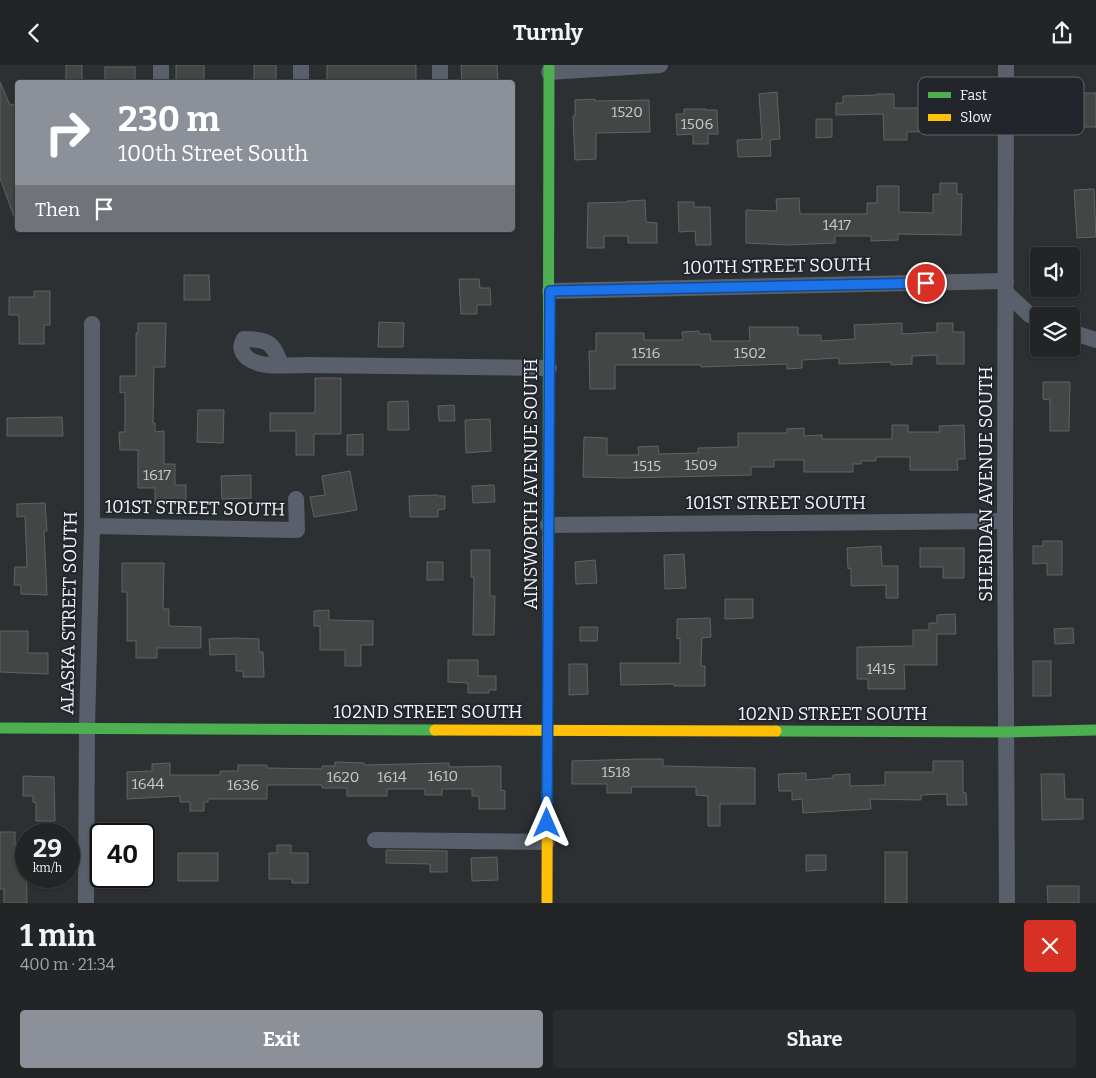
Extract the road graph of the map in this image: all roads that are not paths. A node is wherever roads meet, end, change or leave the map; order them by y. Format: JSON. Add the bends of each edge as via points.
{"nodes":[{"id":1,"x":161,"y":65,"type":"edge"},
{"id":2,"x":301,"y":65,"type":"edge"},
{"id":3,"x":440,"y":65,"type":"edge"},
{"id":4,"x":660,"y":65,"type":"edge"},
{"id":5,"x":549,"y":69,"type":"edge"},
{"id":6,"x":161,"y":80,"type":"edge"},
{"id":7,"x":302,"y":80,"type":"edge"},
{"id":8,"x":440,"y":80,"type":"edge"},
{"id":9,"x":1006,"y":135,"type":"edge"},
{"id":10,"x":1006,"y":287,"type":"junction"},
{"id":11,"x":550,"y":291,"type":"junction"},
{"id":12,"x":1030,"y":315,"type":"edge"},
{"id":13,"x":92,"y":324,"type":"dead end"},
{"id":14,"x":1080,"y":335,"type":"edge"},
{"id":15,"x":1096,"y":340,"type":"edge"},
{"id":16,"x":281,"y":365,"type":"dead end"},
{"id":17,"x":549,"y":368,"type":"junction"},
{"id":18,"x":296,"y":499,"type":"dead end"},
{"id":19,"x":1005,"y":521,"type":"junction"},
{"id":20,"x":548,"y":525,"type":"junction"},
{"id":21,"x":92,"y":526,"type":"junction"},
{"id":22,"x":0,"y":728,"type":"edge"},
{"id":23,"x":87,"y":728,"type":"junction"},
{"id":24,"x":547,"y":730,"type":"junction"},
{"id":25,"x":1096,"y":730,"type":"edge"},
{"id":26,"x":1006,"y":732,"type":"junction"},
{"id":27,"x":375,"y":840,"type":"dead end"},
{"id":28,"x":547,"y":842,"type":"junction"},
{"id":29,"x":86,"y":903,"type":"edge"},
{"id":30,"x":547,"y":903,"type":"edge"},
{"id":31,"x":1007,"y":903,"type":"edge"}],
"edges":[{"from":1,"to":6,"type":"street"},
{"from":2,"to":7,"type":"street"},
{"from":3,"to":8,"type":"street"},
{"from":4,"to":5,"type":"street"},
{"from":5,"to":11,"type":"street","name":"AINSWORTH AVENUE SOUTH"},
{"from":9,"to":10,"type":"street","name":"SHERIDAN AVENUE SOUTH"},
{"from":10,"to":11,"type":"street","name":"100TH STREET SOUTH"},
{"from":10,"to":12,"type":"street"},
{"from":10,"to":19,"type":"street","name":"SHERIDAN AVENUE SOUTH"},
{"from":11,"to":17,"type":"street","name":"AINSWORTH AVENUE SOUTH"},
{"from":13,"to":21,"type":"street","name":"ALASKA STREET SOUTH"},
{"from":14,"to":15,"type":"street"},
{"from":16,"to":17,"type":"street"},
{"from":17,"to":20,"type":"street","name":"AINSWORTH AVENUE SOUTH"},
{"from":18,"to":21,"type":"street","name":"101ST STREET SOUTH","via":[[297,530]]},
{"from":19,"to":20,"type":"street","name":"101ST STREET SOUTH"},
{"from":19,"to":26,"type":"street","name":"SHERIDAN AVENUE SOUTH"},
{"from":20,"to":24,"type":"street","name":"AINSWORTH AVENUE SOUTH"},
{"from":21,"to":23,"type":"street","name":"ALASKA STREET SOUTH"},
{"from":22,"to":23,"type":"street","name":"102ND STREET SOUTH"},
{"from":23,"to":24,"type":"street","name":"102ND STREET SOUTH"},
{"from":23,"to":29,"type":"street","name":"ALASKA STREET SOUTH"},
{"from":24,"to":26,"type":"street","name":"102ND STREET SOUTH"},
{"from":24,"to":28,"type":"street","name":"AINSWORTH AVENUE SOUTH"},
{"from":25,"to":26,"type":"street","name":"102ND STREET SOUTH"},
{"from":26,"to":31,"type":"street","name":"SHERIDAN AVENUE SOUTH"},
{"from":27,"to":28,"type":"street"},
{"from":28,"to":30,"type":"street","name":"AINSWORTH AVENUE SOUTH"}]}
